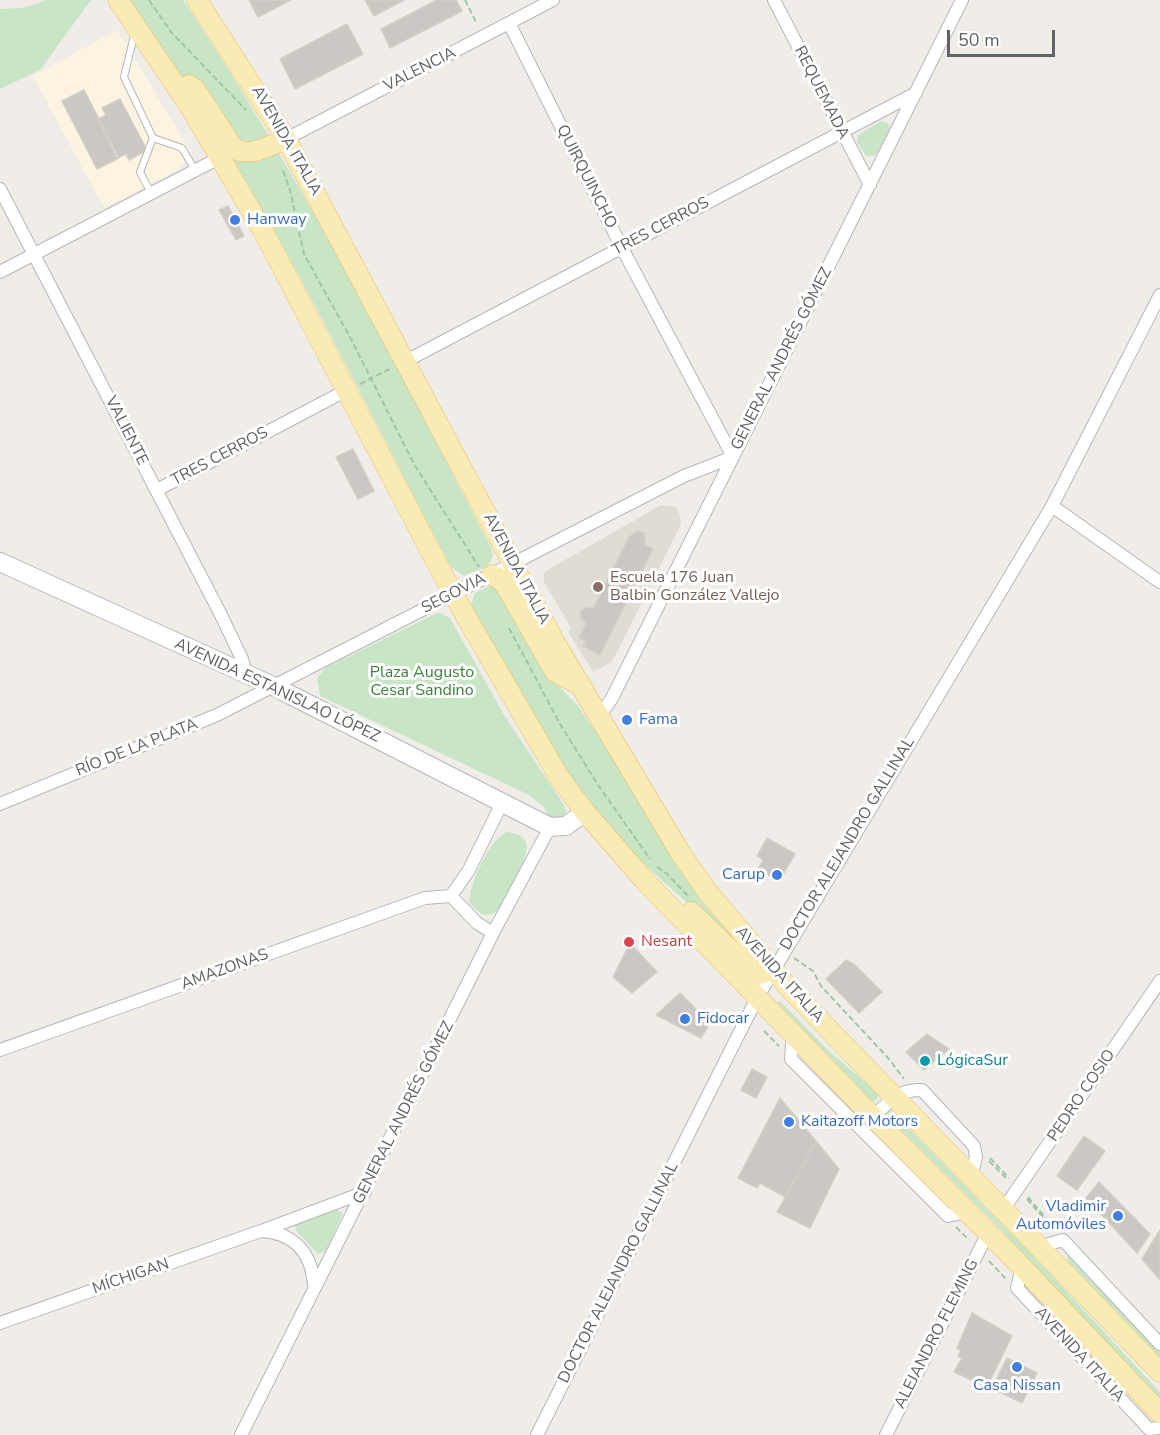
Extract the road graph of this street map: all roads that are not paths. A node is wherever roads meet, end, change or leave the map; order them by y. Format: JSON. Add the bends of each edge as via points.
{"nodes":[{"id":1,"x":118,"y":0,"type":"edge"},
{"id":2,"x":197,"y":0,"type":"edge"},
{"id":3,"x":553,"y":0,"type":"edge"},
{"id":4,"x":774,"y":0,"type":"edge"},
{"id":5,"x":962,"y":0,"type":"edge"},
{"id":6,"x":509,"y":23,"type":"junction"},
{"id":7,"x":136,"y":26,"type":"junction"},
{"id":8,"x":165,"y":68,"type":"junction"},
{"id":9,"x":916,"y":93,"type":"junction"},
{"id":10,"x":841,"y":132,"type":"junction"},
{"id":11,"x":153,"y":138,"type":"junction"},
{"id":12,"x":278,"y":143,"type":"junction"},
{"id":13,"x":220,"y":157,"type":"junction"},
{"id":14,"x":195,"y":170,"type":"junction"},
{"id":15,"x":870,"y":186,"type":"junction"},
{"id":16,"x":0,"y":189,"type":"edge"},
{"id":17,"x":151,"y":193,"type":"junction"},
{"id":18,"x":621,"y":248,"type":"junction"},
{"id":19,"x":34,"y":254,"type":"junction"},
{"id":20,"x":0,"y":272,"type":"edge"},
{"id":21,"x":1160,"y":295,"type":"edge"},
{"id":22,"x":406,"y":361,"type":"junction"},
{"id":23,"x":347,"y":390,"type":"junction"},
{"id":24,"x":733,"y":457,"type":"junction"},
{"id":25,"x":157,"y":490,"type":"junction"},
{"id":26,"x":1052,"y":506,"type":"junction"},
{"id":27,"x":0,"y":562,"type":"edge"},
{"id":28,"x":513,"y":564,"type":"junction"},
{"id":29,"x":488,"y":576,"type":"junction"},
{"id":30,"x":1160,"y":582,"type":"edge"},
{"id":31,"x":453,"y":594,"type":"junction"},
{"id":32,"x":246,"y":675,"type":"junction"},
{"id":33,"x":273,"y":686,"type":"junction"},
{"id":34,"x":580,"y":686,"type":"junction"},
{"id":35,"x":599,"y":717,"type":"junction"},
{"id":36,"x":502,"y":803,"type":"junction"},
{"id":37,"x":0,"y":804,"type":"edge"},
{"id":38,"x":585,"y":812,"type":"junction"},
{"id":39,"x":550,"y":827,"type":"junction"},
{"id":40,"x":644,"y":880,"type":"junction"},
{"id":41,"x":451,"y":896,"type":"junction"},
{"id":42,"x":493,"y":933,"type":"junction"},
{"id":43,"x":773,"y":970,"type":"junction"},
{"id":44,"x":1160,"y":981,"type":"edge"},
{"id":45,"x":753,"y":1006,"type":"junction"},
{"id":46,"x":793,"y":1033,"type":"junction"},
{"id":47,"x":0,"y":1050,"type":"edge"},
{"id":48,"x":870,"y":1071,"type":"junction"},
{"id":49,"x":895,"y":1095,"type":"junction"},
{"id":50,"x":873,"y":1117,"type":"junction"},
{"id":51,"x":971,"y":1178,"type":"junction"},
{"id":52,"x":365,"y":1192,"type":"junction"},
{"id":53,"x":1003,"y":1210,"type":"junction"},
{"id":54,"x":967,"y":1212,"type":"junction"},
{"id":55,"x":261,"y":1231,"type":"junction"},
{"id":56,"x":988,"y":1233,"type":"junction"},
{"id":57,"x":1039,"y":1247,"type":"junction"},
{"id":58,"x":1022,"y":1267,"type":"junction"},
{"id":59,"x":314,"y":1287,"type":"junction"},
{"id":60,"x":0,"y":1323,"type":"edge"},
{"id":61,"x":1160,"y":1344,"type":"edge"},
{"id":62,"x":1160,"y":1372,"type":"edge"},
{"id":63,"x":1160,"y":1413,"type":"edge"},
{"id":64,"x":1160,"y":1428,"type":"edge"},
{"id":65,"x":241,"y":1435,"type":"edge"},
{"id":66,"x":537,"y":1435,"type":"edge"},
{"id":67,"x":886,"y":1435,"type":"edge"}],
"edges":[{"from":1,"to":7,"type":"main road","name":"AVENIDA ITALIA"},
{"from":2,"to":12,"type":"main road","name":"AVENIDA ITALIA"},
{"from":3,"to":6,"type":"street","name":"VALENCIA"},
{"from":4,"to":10,"type":"street","name":"REQUEMADA"},
{"from":5,"to":9,"type":"street","name":"GENERAL ANDRÉS GÓMEZ"},
{"from":6,"to":12,"type":"street","name":"VALENCIA"},
{"from":6,"to":18,"type":"street","name":"QUIRQUINCHO"},
{"from":7,"to":8,"type":"main road","name":"AVENIDA ITALIA"},
{"from":7,"to":11,"type":"lane","via":[[124,77]]},
{"from":8,"to":12,"type":"main road","via":[[195,89],[234,149],[248,153]]},
{"from":8,"to":13,"type":"main road","name":"AVENIDA ITALIA"},
{"from":9,"to":10,"type":"street","name":"TRES CERROS"},
{"from":9,"to":15,"type":"street","name":"GENERAL ANDRÉS GÓMEZ"},
{"from":10,"to":15,"type":"street","name":"REQUEMADA"},
{"from":10,"to":18,"type":"street","name":"TRES CERROS"},
{"from":11,"to":14,"type":"lane","via":[[182,148]]},
{"from":11,"to":17,"type":"lane","via":[[140,172]]},
{"from":12,"to":22,"type":"main road","name":"AVENIDA ITALIA"},
{"from":13,"to":14,"type":"street"},
{"from":13,"to":23,"type":"main road","name":"AVENIDA ITALIA"},
{"from":14,"to":17,"type":"street"},
{"from":15,"to":24,"type":"street","name":"GENERAL ANDRÉS GÓMEZ"},
{"from":16,"to":19,"type":"street","name":"VALIENTE"},
{"from":17,"to":19,"type":"street"},
{"from":18,"to":22,"type":"street","name":"TRES CERROS"},
{"from":18,"to":24,"type":"street","name":"QUIRQUINCHO"},
{"from":19,"to":20,"type":"street"},
{"from":19,"to":25,"type":"street","name":"VALIENTE"},
{"from":21,"to":26,"type":"street","name":"DOCTOR ALEJANDRO GALLINAL"},
{"from":22,"to":28,"type":"main road","name":"AVENIDA ITALIA"},
{"from":23,"to":25,"type":"street","name":"TRES CERROS"},
{"from":23,"to":31,"type":"main road","name":"AVENIDA ITALIA"},
{"from":24,"to":28,"type":"street","name":"SEGOVIA","via":[[684,476]]},
{"from":24,"to":35,"type":"street","name":"GENERAL ANDRÉS GÓMEZ"},
{"from":25,"to":32,"type":"street","name":"VALIENTE","via":[[236,647]]},
{"from":26,"to":30,"type":"street"},
{"from":26,"to":43,"type":"street","name":"DOCTOR ALEJANDRO GALLINAL"},
{"from":27,"to":32,"type":"street","name":"AVENIDA ESTANISLAO LÓPEZ"},
{"from":28,"to":29,"type":"street","name":"SEGOVIA"},
{"from":28,"to":34,"type":"main road","name":"AVENIDA ITALIA"},
{"from":29,"to":31,"type":"street","name":"SEGOVIA"},
{"from":29,"to":34,"type":"main road","via":[[500,579],[506,586],[555,672]]},
{"from":31,"to":33,"type":"street","name":"SEGOVIA"},
{"from":31,"to":38,"type":"main road","name":"AVENIDA ITALIA","via":[[541,749]]},
{"from":32,"to":33,"type":"street","name":"AVENIDA ESTANISLAO LÓPEZ"},
{"from":33,"to":36,"type":"street","name":"AVENIDA ESTANISLAO LÓPEZ"},
{"from":33,"to":37,"type":"street","name":"RÍO DE LA PLATA","via":[[217,715]]},
{"from":34,"to":35,"type":"main road","name":"AVENIDA ITALIA"},
{"from":35,"to":43,"type":"main road","name":"AVENIDA ITALIA","via":[[681,854],[730,921]]},
{"from":36,"to":39,"type":"street","name":"AVENIDA ESTANISLAO LÓPEZ"},
{"from":36,"to":41,"type":"street"},
{"from":38,"to":39,"type":"street","via":[[566,826]]},
{"from":38,"to":40,"type":"main road","name":"AVENIDA ITALIA"},
{"from":39,"to":42,"type":"street","name":"GENERAL ANDRÉS GÓMEZ"},
{"from":40,"to":43,"type":"main road","via":[[678,901],[750,969],[759,974]]},
{"from":40,"to":45,"type":"main road","name":"AVENIDA ITALIA"},
{"from":41,"to":42,"type":"street","via":[[477,923]]},
{"from":41,"to":47,"type":"street","name":"AMAZONAS","via":[[425,898]]},
{"from":42,"to":52,"type":"street","name":"GENERAL ANDRÉS GÓMEZ"},
{"from":43,"to":45,"type":"street","name":"DOCTOR ALEJANDRO GALLINAL"},
{"from":43,"to":48,"type":"main road","name":"AVENIDA ITALIA"},
{"from":44,"to":53,"type":"street","name":"PEDRO COSIO"},
{"from":45,"to":46,"type":"main road","name":"AVENIDA ITALIA"},
{"from":45,"to":48,"type":"main road","via":[[772,995],[780,998],[831,1050],[859,1069]]},
{"from":45,"to":66,"type":"street","name":"DOCTOR ALEJANDRO GALLINAL"},
{"from":46,"to":50,"type":"main road","name":"AVENIDA ITALIA"},
{"from":46,"to":54,"type":"street","name":"AVENIDA ITALIA","via":[[791,1059],[948,1216]]},
{"from":48,"to":49,"type":"main road","name":"AVENIDA ITALIA"},
{"from":49,"to":50,"type":"street"},
{"from":49,"to":51,"type":"main road","name":"AVENIDA ITALIA"},
{"from":49,"to":51,"type":"street","via":[[908,1089],[922,1090],[974,1146],[976,1157]]},
{"from":50,"to":54,"type":"main road","name":"AVENIDA ITALIA"},
{"from":51,"to":53,"type":"main road","name":"AVENIDA ITALIA"},
{"from":52,"to":55,"type":"street","name":"MÍCHIGAN"},
{"from":52,"to":59,"type":"street","name":"GENERAL ANDRÉS GÓMEZ"},
{"from":53,"to":57,"type":"main road","name":"AVENIDA ITALIA"},
{"from":54,"to":56,"type":"main road","name":"AVENIDA ITALIA"},
{"from":55,"to":59,"type":"street","via":[[284,1235],[301,1248],[310,1262]]},
{"from":55,"to":60,"type":"street","name":"MÍCHIGAN"},
{"from":56,"to":58,"type":"main road","name":"AVENIDA ITALIA"},
{"from":56,"to":67,"type":"street","name":"ALEJANDRO FLEMING"},
{"from":57,"to":61,"type":"street","via":[[1063,1240]]},
{"from":57,"to":62,"type":"main road","name":"AVENIDA ITALIA"},
{"from":58,"to":63,"type":"main road","name":"AVENIDA ITALIA"},
{"from":58,"to":64,"type":"street","name":"AVENIDA ITALIA","via":[[1017,1288],[1149,1429]]},
{"from":59,"to":65,"type":"street","name":"GENERAL ANDRÉS GÓMEZ"}]}
